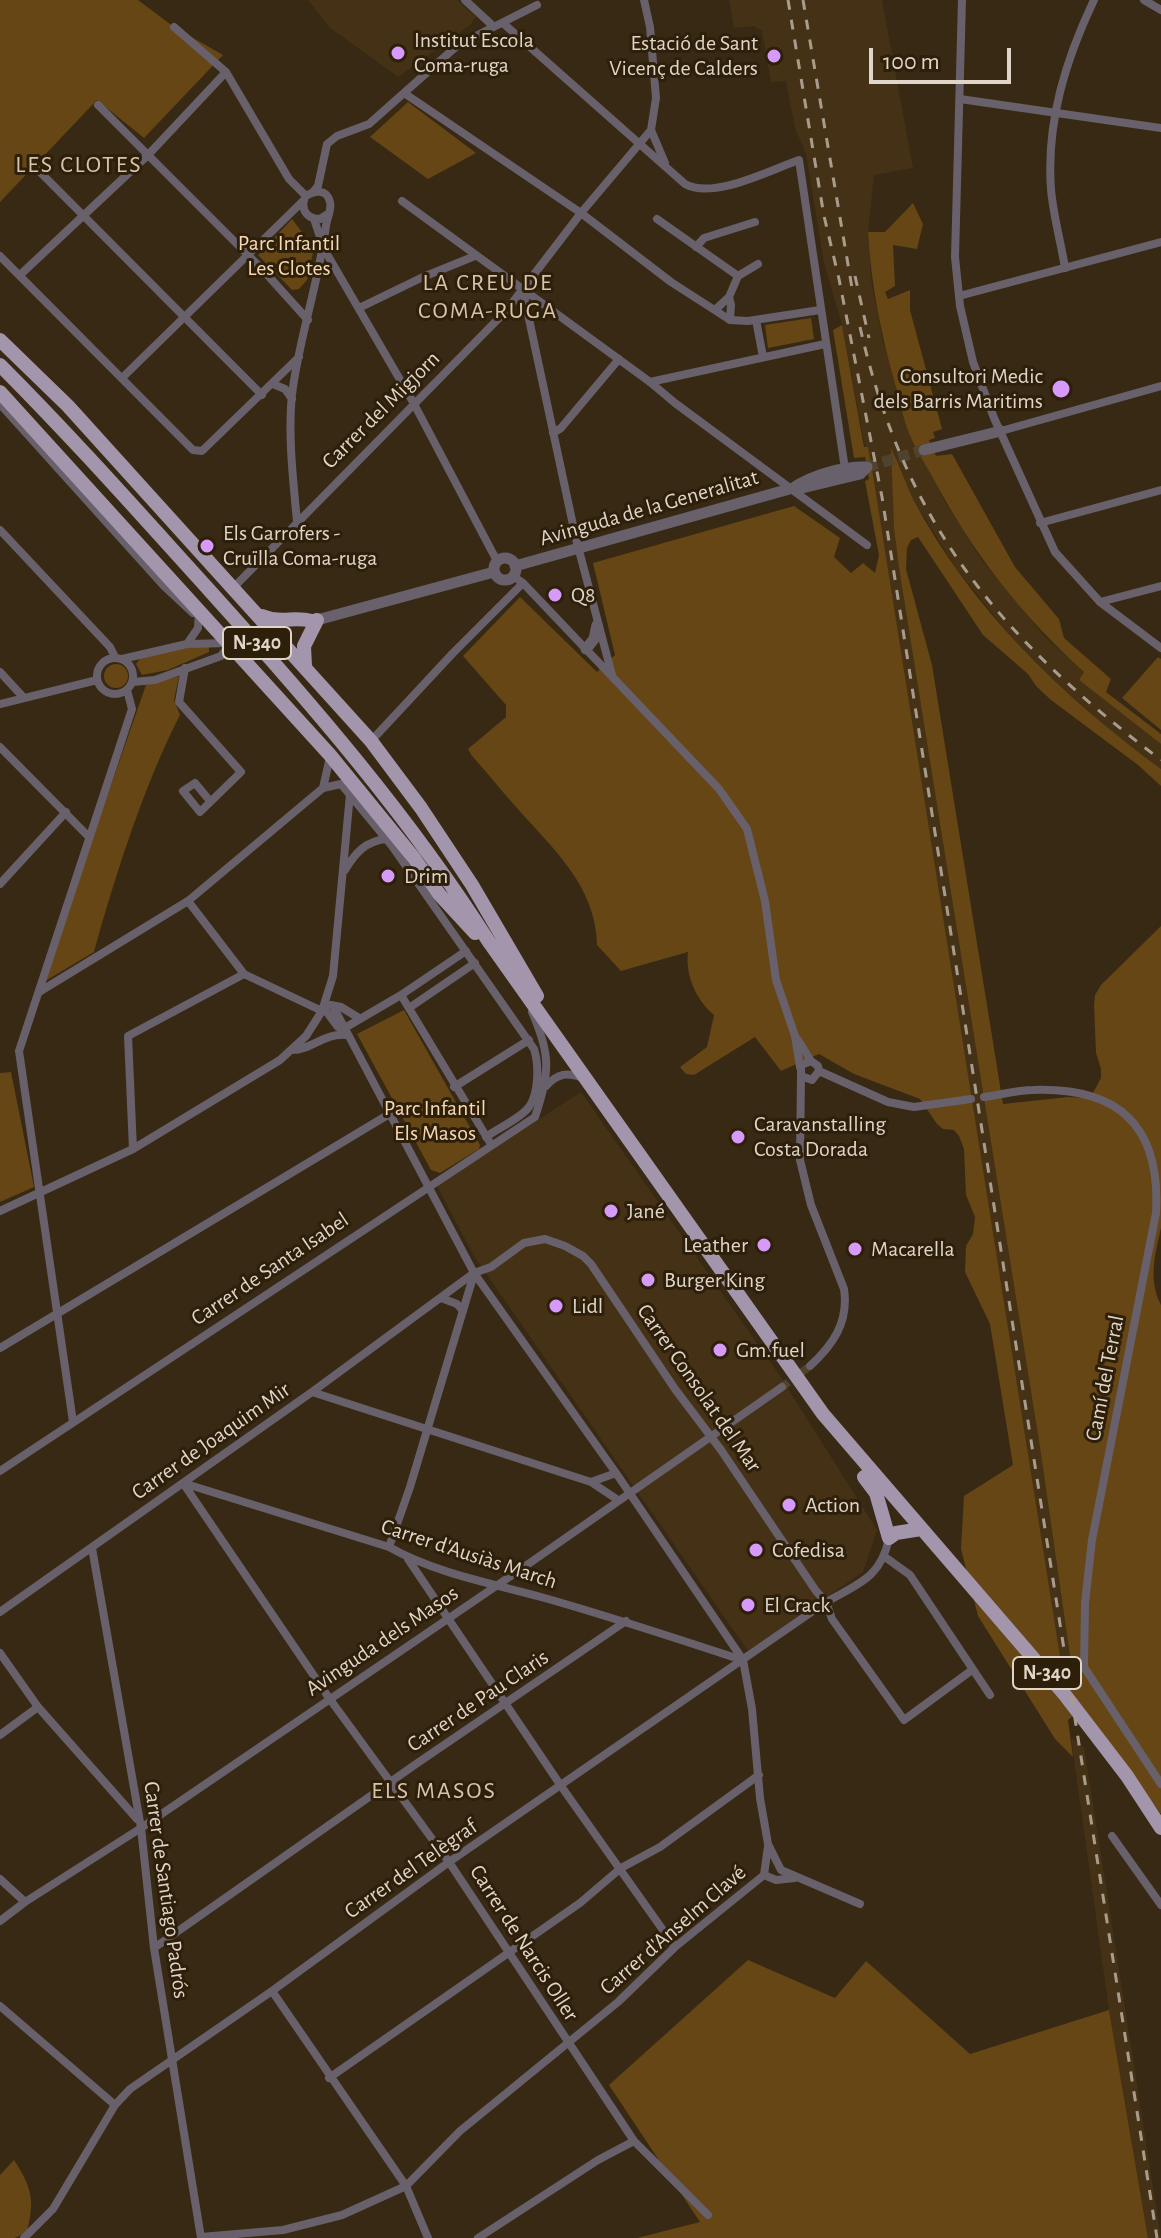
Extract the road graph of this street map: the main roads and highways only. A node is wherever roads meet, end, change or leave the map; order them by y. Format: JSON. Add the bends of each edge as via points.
{"nodes":[{"id":1,"x":0,"y":340,"type":"edge"},
{"id":2,"x":0,"y":365,"type":"edge"},
{"id":3,"x":0,"y":392,"type":"edge"},
{"id":4,"x":257,"y":614,"type":"junction"},
{"id":5,"x":314,"y":620,"type":"junction"},
{"id":6,"x":271,"y":632,"type":"junction"},
{"id":7,"x":234,"y":643,"type":"junction"},
{"id":8,"x":305,"y":666,"type":"junction"},
{"id":9,"x":489,"y":942,"type":"junction"},
{"id":10,"x":535,"y":1006,"type":"junction"},
{"id":11,"x":855,"y":1454,"type":"junction"},
{"id":12,"x":921,"y":1529,"type":"junction"},
{"id":13,"x":1161,"y":1828,"type":"edge"}],
"edges":[{"from":1,"to":4,"type":"main road","via":[[68,406]]},
{"from":2,"to":9,"type":"main road","number":"N-340","via":[[306,699],[377,785]]},
{"from":3,"to":7,"type":"main road","via":[[199,614]]},
{"from":4,"to":5,"type":"main road","via":[[278,622]]},
{"from":4,"to":6,"type":"main road"},
{"from":5,"to":6,"type":"main road"},
{"from":5,"to":8,"type":"main road","via":[[304,646]]},
{"from":6,"to":7,"type":"main road","bridge":true},
{"from":6,"to":8,"type":"main road"},
{"from":7,"to":9,"type":"main road","via":[[330,755],[391,839]]},
{"from":8,"to":10,"type":"main road","via":[[421,808],[536,993]]},
{"from":9,"to":10,"type":"main road","number":"N-340"},
{"from":10,"to":11,"type":"main road","number":"N-340"},
{"from":11,"to":12,"type":"main road","number":"N-340"},
{"from":11,"to":12,"type":"main road","via":[[876,1493],[889,1538]]},
{"from":12,"to":13,"type":"main road","number":"N-340","via":[[1086,1721]]}]}
